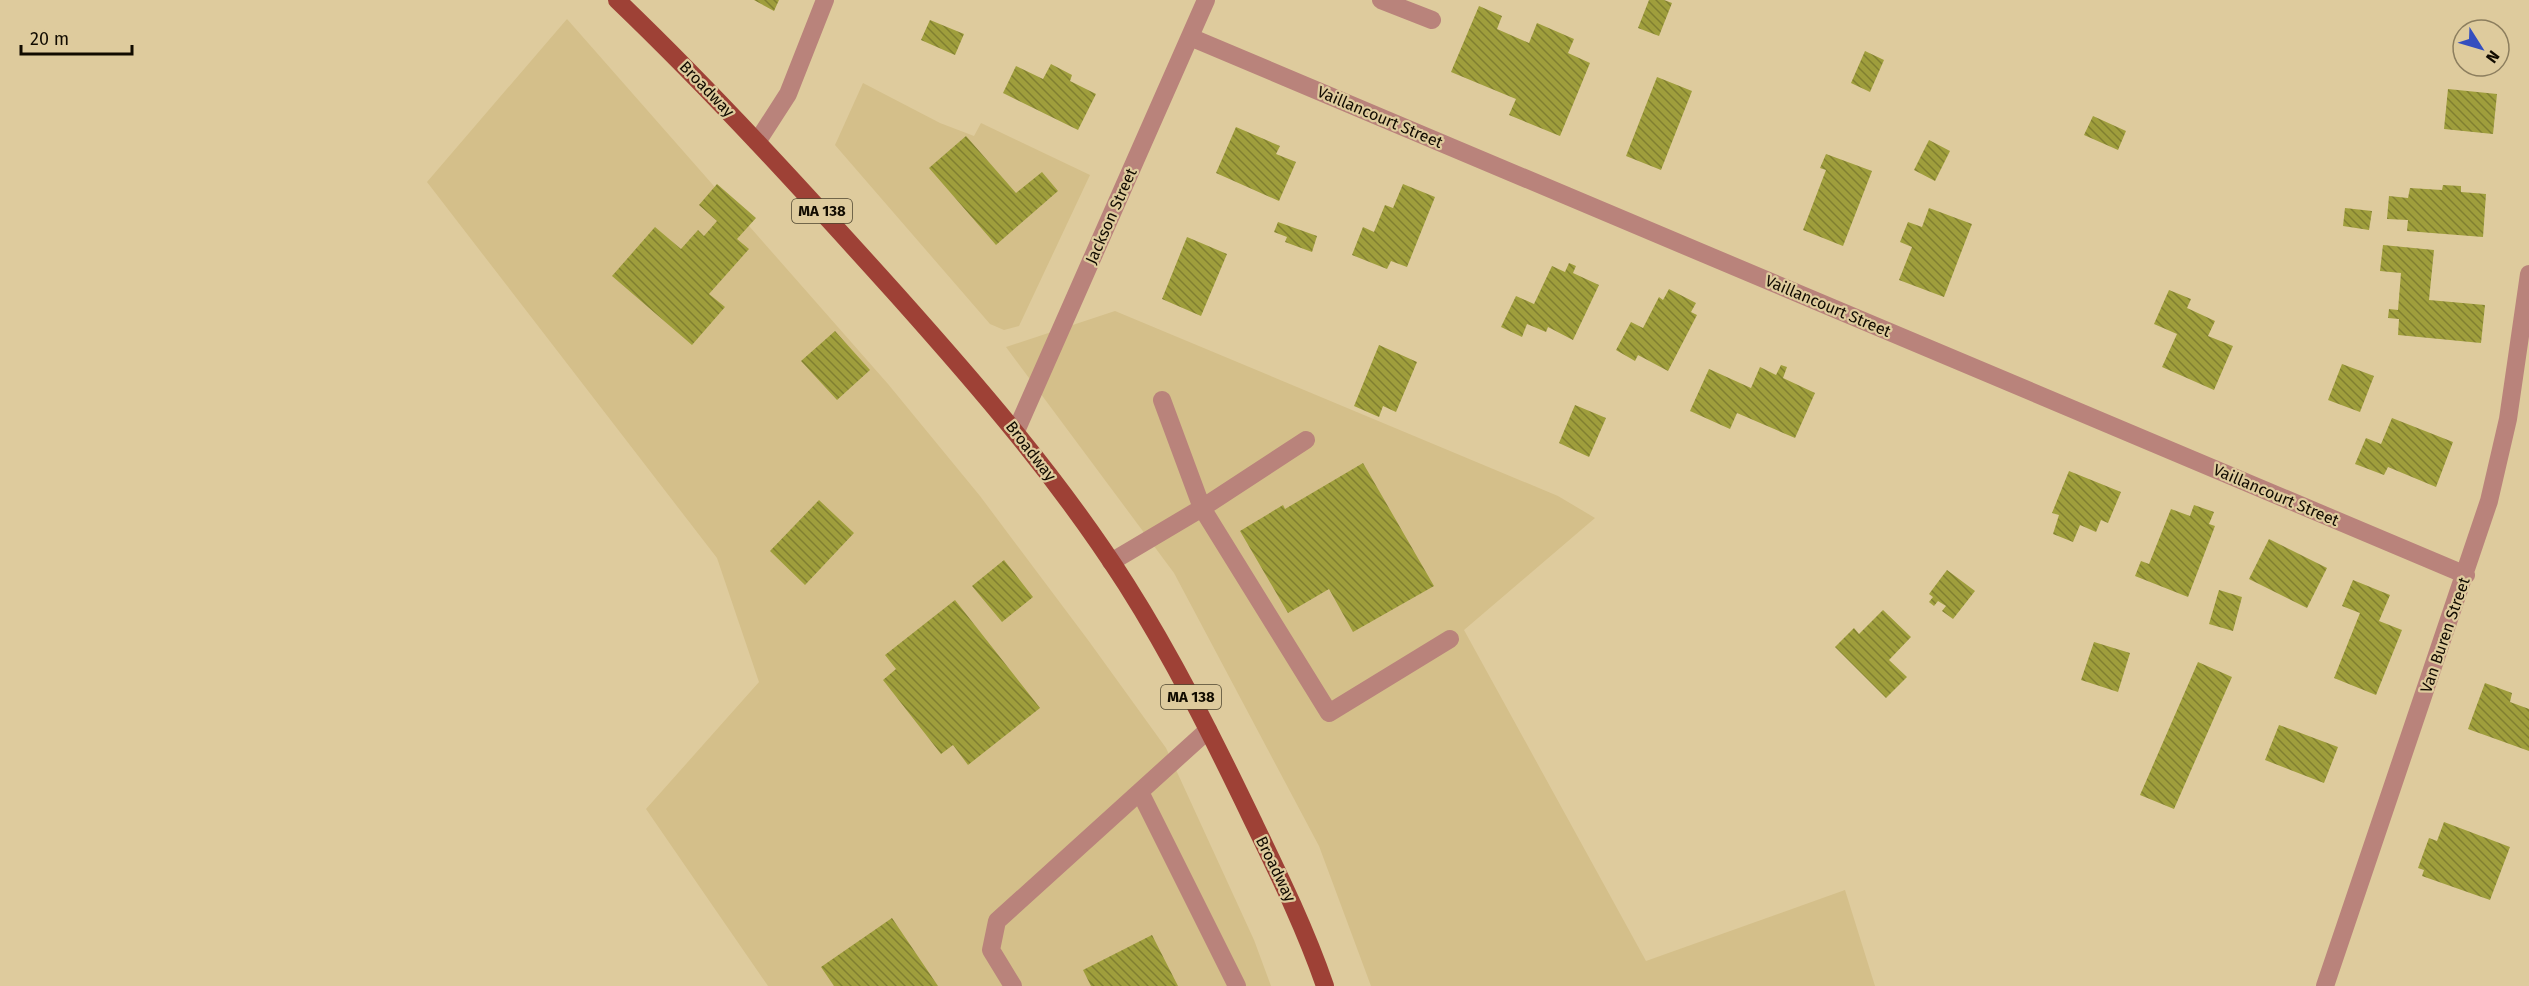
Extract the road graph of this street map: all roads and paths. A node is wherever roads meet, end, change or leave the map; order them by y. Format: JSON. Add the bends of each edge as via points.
{"nodes":[{"id":1,"x":617,"y":0,"type":"edge"},
{"id":2,"x":825,"y":0,"type":"edge"},
{"id":3,"x":1206,"y":0,"type":"edge"},
{"id":4,"x":1381,"y":0,"type":"edge"},
{"id":5,"x":1432,"y":20,"type":"dead end"},
{"id":6,"x":1190,"y":37,"type":"junction"},
{"id":7,"x":757,"y":142,"type":"junction"},
{"id":8,"x":2529,"y":274,"type":"edge"},
{"id":9,"x":1162,"y":400,"type":"dead end"},
{"id":10,"x":1016,"y":431,"type":"junction"},
{"id":11,"x":1306,"y":440,"type":"dead end"},
{"id":12,"x":1202,"y":508,"type":"junction"},
{"id":13,"x":1111,"y":562,"type":"junction"},
{"id":14,"x":2466,"y":575,"type":"junction"},
{"id":15,"x":1450,"y":639,"type":"dead end"},
{"id":16,"x":1208,"y":730,"type":"junction"},
{"id":17,"x":1140,"y":792,"type":"junction"},
{"id":18,"x":1013,"y":986,"type":"edge"},
{"id":19,"x":1237,"y":986,"type":"edge"},
{"id":20,"x":1325,"y":986,"type":"edge"},
{"id":21,"x":2325,"y":986,"type":"edge"}],
"edges":[{"from":1,"to":7,"type":"main road","name":"Broadway","number":"MA 138"},
{"from":2,"to":7,"type":"street","via":[[788,94]]},
{"from":3,"to":6,"type":"street","name":"Jackson Street"},
{"from":4,"to":5,"type":"street"},
{"from":6,"to":10,"type":"street","name":"Jackson Street"},
{"from":6,"to":14,"type":"street","name":"Vaillancourt Street"},
{"from":7,"to":10,"type":"main road","name":"Broadway","number":"MA 138"},
{"from":8,"to":14,"type":"street","name":"Van Buren Street","via":[[2499,464]]},
{"from":9,"to":12,"type":"street"},
{"from":10,"to":13,"type":"main road","name":"Broadway","number":"MA 138"},
{"from":11,"to":12,"type":"street"},
{"from":12,"to":13,"type":"street"},
{"from":12,"to":15,"type":"street","via":[[1329,713]]},
{"from":13,"to":16,"type":"main road","name":"Broadway","number":"MA 138"},
{"from":14,"to":21,"type":"street","name":"Van Buren Street"},
{"from":16,"to":17,"type":"street"},
{"from":16,"to":20,"type":"main road","name":"Broadway","number":"MA 138","via":[[1294,906]]},
{"from":17,"to":18,"type":"street","via":[[997,921],[991,950]]},
{"from":17,"to":19,"type":"street"}]}
